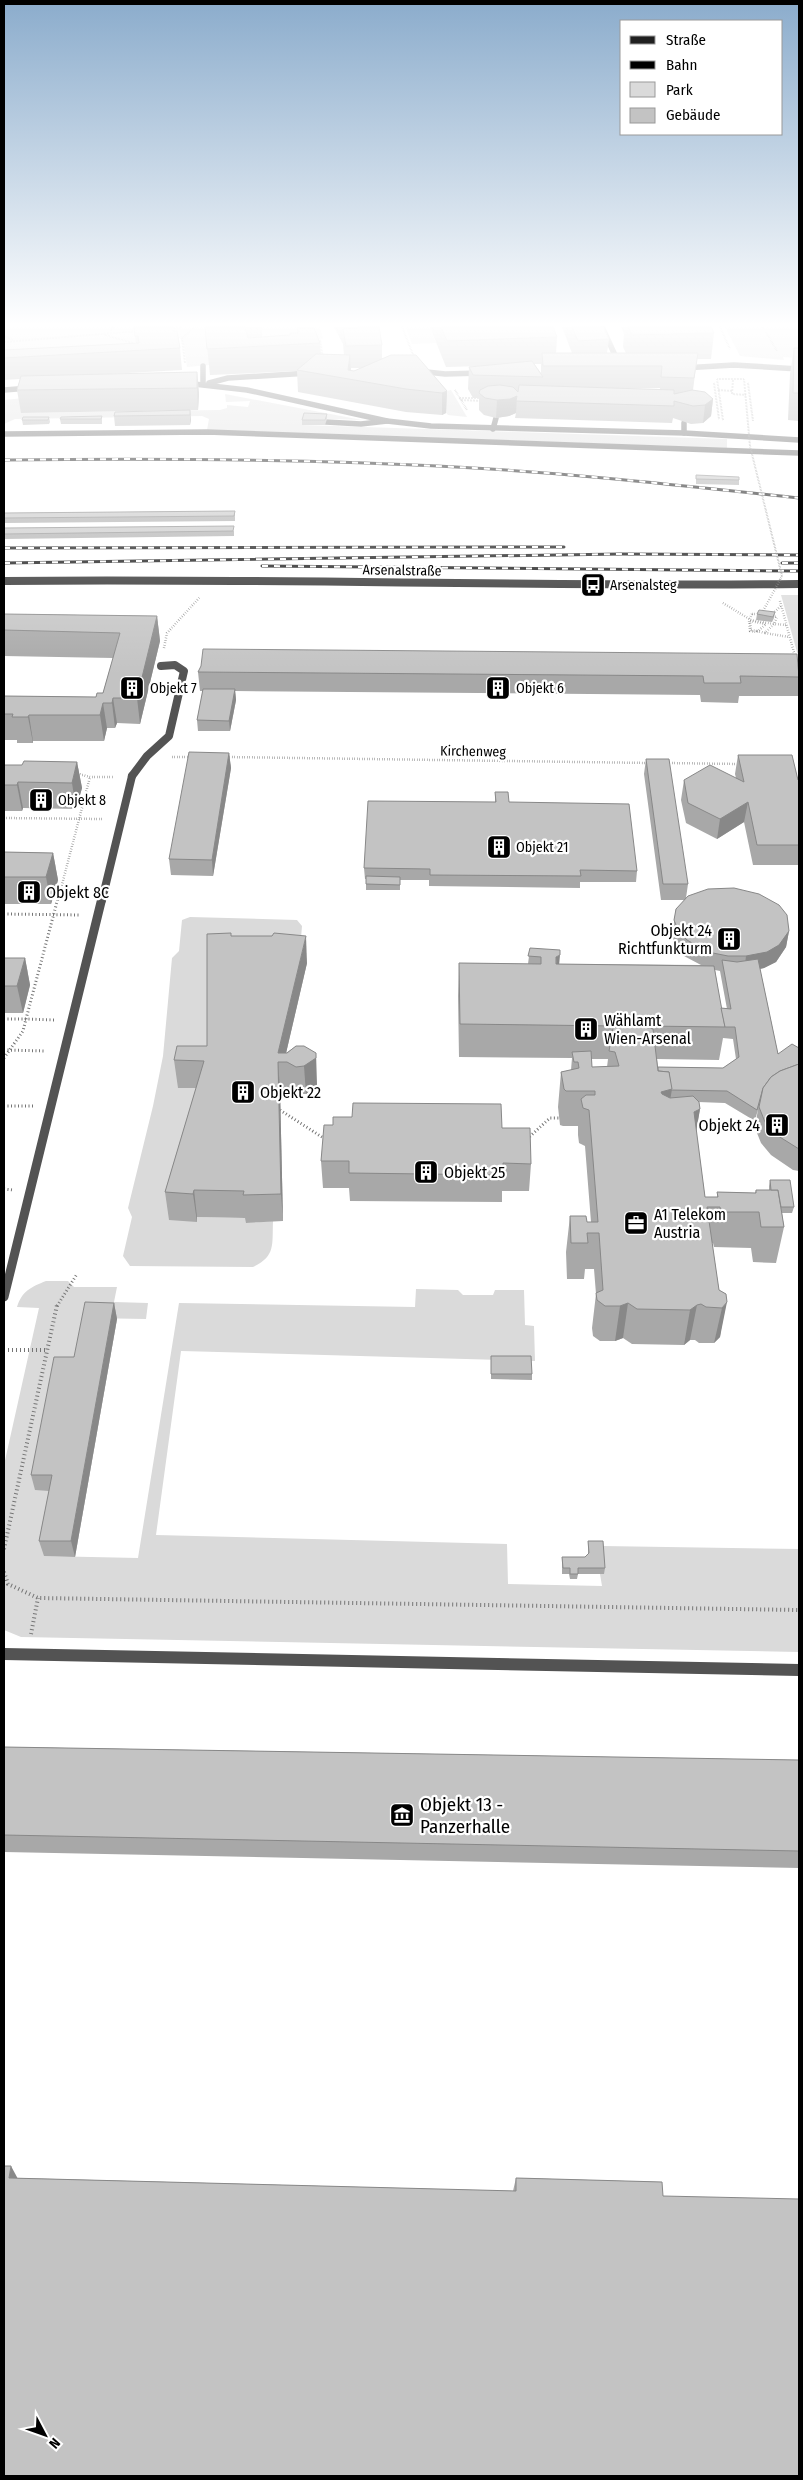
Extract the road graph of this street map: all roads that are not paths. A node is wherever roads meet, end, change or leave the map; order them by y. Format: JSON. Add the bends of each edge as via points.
{"nodes":[{"id":1,"x":545,"y":443,"type":"edge"},
{"id":2,"x":799,"y":453,"type":"edge"},
{"id":3,"x":4,"y":581,"type":"edge"},
{"id":4,"x":799,"y":584,"type":"edge"},
{"id":5,"x":161,"y":666,"type":"road end"},
{"id":6,"x":4,"y":1298,"type":"edge"},
{"id":7,"x":4,"y":1654,"type":"edge"},
{"id":8,"x":799,"y":1670,"type":"edge"}],
"edges":[{"from":1,"to":2,"type":"street"},
{"from":3,"to":4,"type":"main road","name":"Arsenalstraße","via":[[210,579]]},
{"from":5,"to":6,"type":"street","via":[[175,665],[184,671],[170,736],[147,756],[132,776]]},
{"from":7,"to":8,"type":"street"}]}
